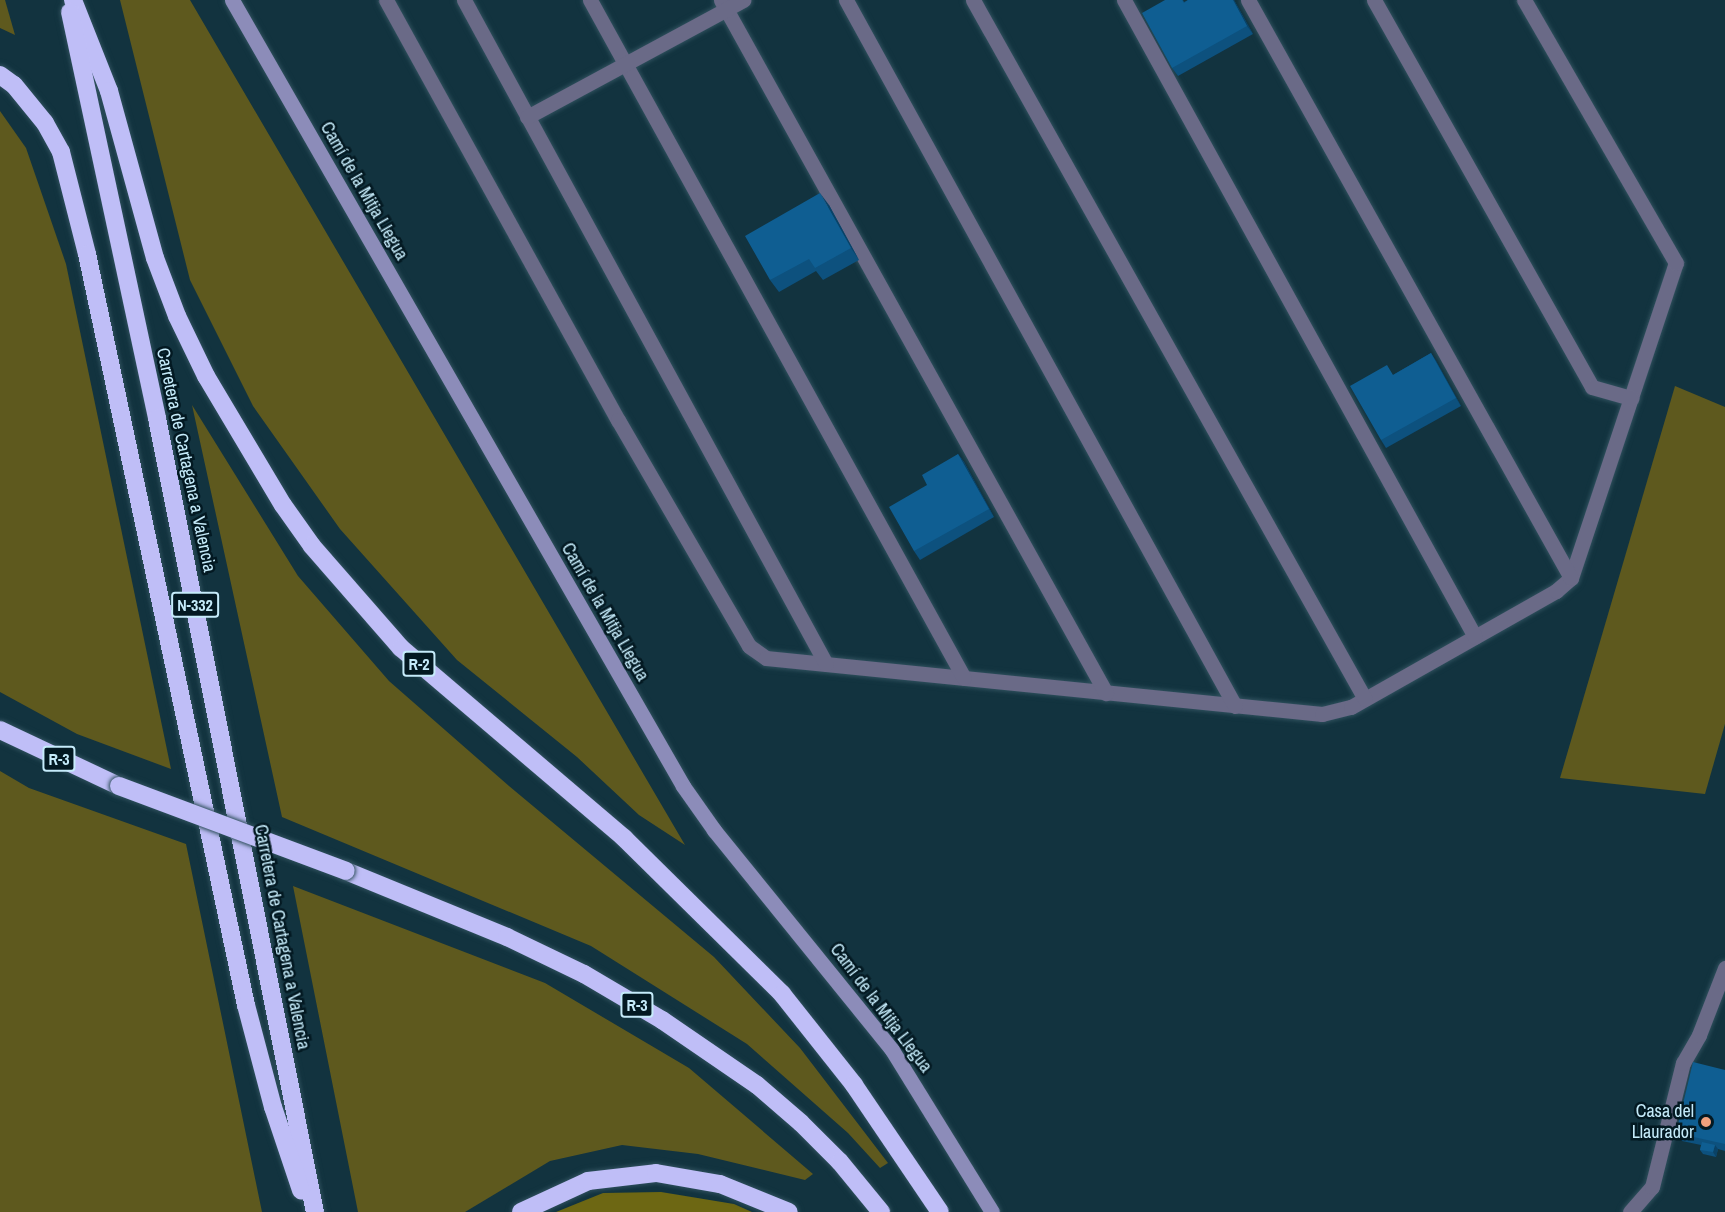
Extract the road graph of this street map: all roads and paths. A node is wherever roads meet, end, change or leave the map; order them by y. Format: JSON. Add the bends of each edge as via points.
{"nodes":[{"id":1,"x":68,"y":0,"type":"edge"},
{"id":2,"x":73,"y":0,"type":"edge"},
{"id":3,"x":232,"y":0,"type":"edge"},
{"id":4,"x":386,"y":0,"type":"edge"},
{"id":5,"x":464,"y":0,"type":"edge"},
{"id":6,"x":590,"y":0,"type":"edge"},
{"id":7,"x":743,"y":0,"type":"edge"},
{"id":8,"x":846,"y":0,"type":"edge"},
{"id":9,"x":973,"y":0,"type":"edge"},
{"id":10,"x":1124,"y":0,"type":"edge"},
{"id":11,"x":1248,"y":0,"type":"edge"},
{"id":12,"x":1374,"y":0,"type":"edge"},
{"id":13,"x":1524,"y":0,"type":"edge"},
{"id":14,"x":724,"y":5,"type":"edge"},
{"id":15,"x":625,"y":64,"type":"junction"},
{"id":16,"x":0,"y":75,"type":"edge"},
{"id":17,"x":527,"y":117,"type":"junction"},
{"id":18,"x":1631,"y":398,"type":"junction"},
{"id":19,"x":1572,"y":578,"type":"junction"},
{"id":20,"x":1475,"y":637,"type":"junction"},
{"id":21,"x":826,"y":664,"type":"junction"},
{"id":22,"x":964,"y":678,"type":"junction"},
{"id":23,"x":1106,"y":693,"type":"junction"},
{"id":24,"x":1365,"y":699,"type":"junction"},
{"id":25,"x":1235,"y":706,"type":"junction"},
{"id":26,"x":0,"y":730,"type":"edge"},
{"id":27,"x":1725,"y":968,"type":"edge"},
{"id":28,"x":1635,"y":1211,"type":"edge"},
{"id":29,"x":309,"y":1212,"type":"edge"},
{"id":30,"x":315,"y":1212,"type":"edge"},
{"id":31,"x":521,"y":1212,"type":"edge"},
{"id":32,"x":789,"y":1212,"type":"edge"},
{"id":33,"x":881,"y":1212,"type":"edge"},
{"id":34,"x":940,"y":1212,"type":"edge"},
{"id":35,"x":992,"y":1212,"type":"edge"}],
"edges":[{"from":1,"to":30,"type":"highway","name":"Carretera de Cartagena a Valencia","number":"N-332","via":[[157,418]]},
{"from":2,"to":34,"type":"highway","number":"R-2","via":[[109,91],[155,258],[177,316],[207,376],[306,538],[401,648],[624,838],[782,994],[854,1085]]},
{"from":3,"to":35,"type":"street","name":"Camí de la Mitja Llegua","via":[[683,786],[714,830],[892,1050]]},
{"from":4,"to":21,"type":"street","via":[[618,420],[749,646],[766,658]]},
{"from":5,"to":17,"type":"street"},
{"from":6,"to":15,"type":"street"},
{"from":7,"to":14,"type":"street"},
{"from":8,"to":25,"type":"street"},
{"from":9,"to":24,"type":"street"},
{"from":10,"to":20,"type":"street"},
{"from":11,"to":19,"type":"street"},
{"from":12,"to":18,"type":"street","via":[[1592,387]]},
{"from":13,"to":18,"type":"street","via":[[1676,263]]},
{"from":14,"to":15,"type":"street"},
{"from":14,"to":23,"type":"street"},
{"from":15,"to":17,"type":"street"},
{"from":15,"to":22,"type":"street"},
{"from":16,"to":29,"type":"highway","via":[[14,85],[45,123],[61,152],[90,266],[246,1005],[273,1107]]},
{"from":17,"to":21,"type":"street"},
{"from":18,"to":19,"type":"street"},
{"from":19,"to":20,"type":"street"},
{"from":20,"to":24,"type":"street"},
{"from":21,"to":22,"type":"street"},
{"from":22,"to":23,"type":"street"},
{"from":23,"to":25,"type":"street"},
{"from":24,"to":25,"type":"street","via":[[1322,714]]},
{"from":26,"to":33,"type":"highway","number":"R-3","bridge":true,"via":[[119,786],[346,871],[507,937],[584,974],[662,1020],[747,1078],[801,1123]]},
{"from":27,"to":28,"type":"street","via":[[1699,1035],[1683,1063],[1652,1187]]},
{"from":31,"to":32,"type":"highway","via":[[588,1180],[656,1173],[720,1184]]}]}
